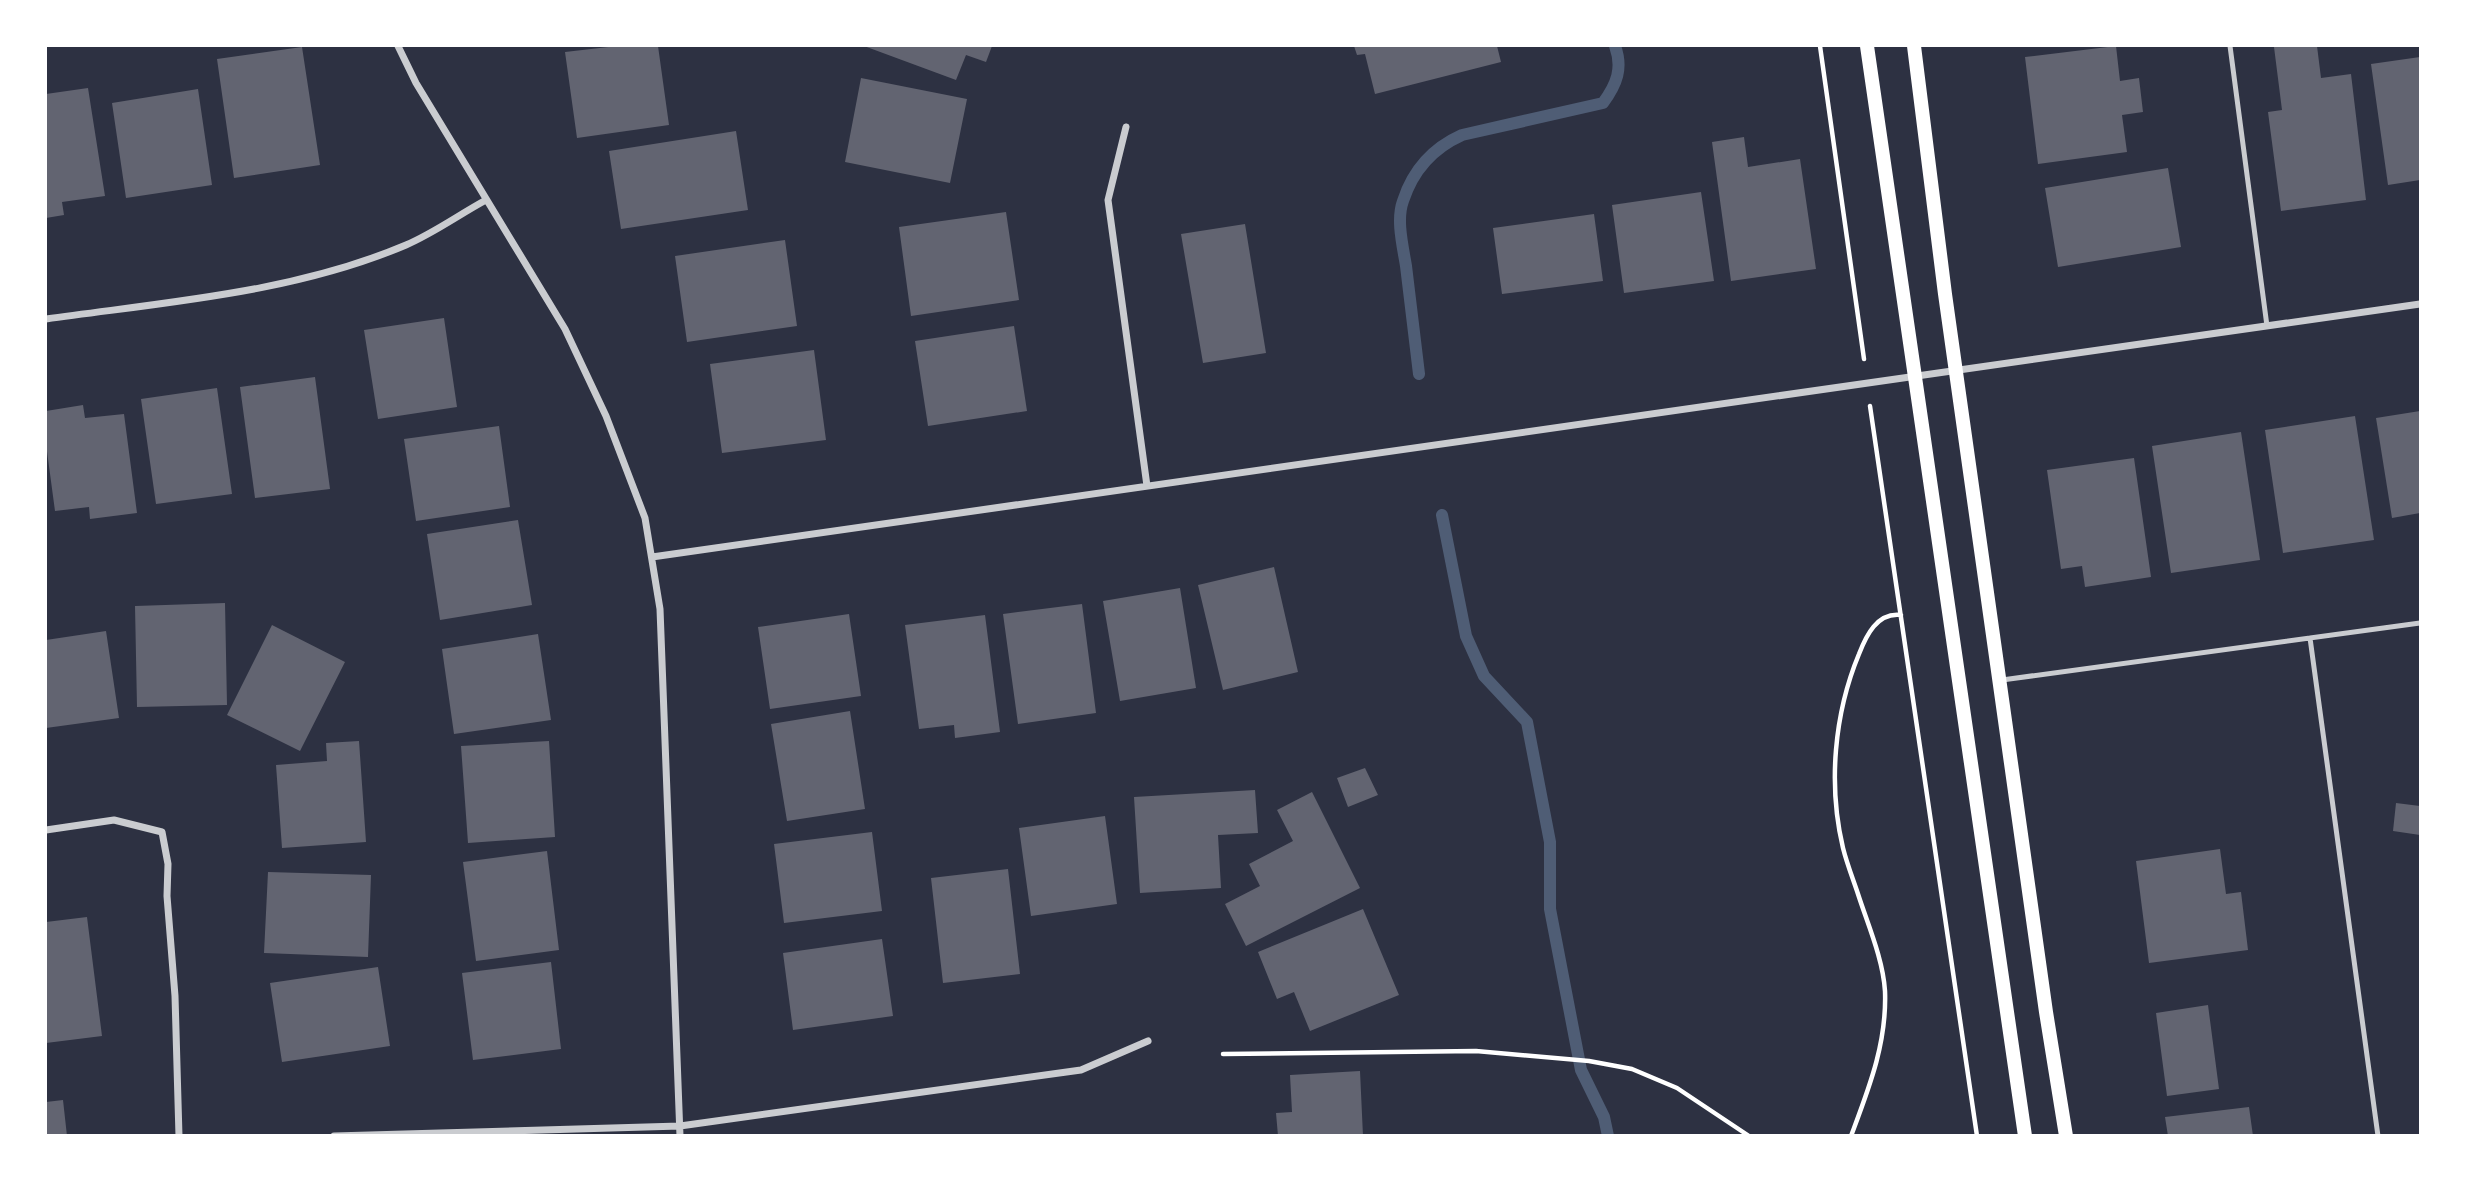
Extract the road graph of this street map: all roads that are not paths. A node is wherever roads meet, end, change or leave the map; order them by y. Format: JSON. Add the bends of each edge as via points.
{"nodes":[{"id":1,"x":398,"y":46,"type":"edge"},
{"id":2,"x":1867,"y":46,"type":"edge"},
{"id":3,"x":1913,"y":46,"type":"edge"},
{"id":4,"x":2230,"y":46,"type":"edge"},
{"id":5,"x":1126,"y":127,"type":"dead end"},
{"id":6,"x":486,"y":200,"type":"junction"},
{"id":7,"x":2420,"y":304,"type":"edge"},
{"id":8,"x":46,"y":319,"type":"edge"},
{"id":9,"x":2267,"y":326,"type":"junction"},
{"id":10,"x":1956,"y":372,"type":"junction"},
{"id":11,"x":1914,"y":377,"type":"junction"},
{"id":12,"x":1147,"y":486,"type":"junction"},
{"id":13,"x":652,"y":557,"type":"junction"},
{"id":14,"x":2420,"y":623,"type":"edge"},
{"id":15,"x":2310,"y":638,"type":"junction"},
{"id":16,"x":1999,"y":681,"type":"junction"},
{"id":17,"x":46,"y":830,"type":"edge"},
{"id":18,"x":1148,"y":1041,"type":"dead end"},
{"id":19,"x":680,"y":1126,"type":"junction"},
{"id":20,"x":179,"y":1136,"type":"edge"},
{"id":21,"x":334,"y":1136,"type":"edge"},
{"id":22,"x":680,"y":1136,"type":"edge"},
{"id":23,"x":2025,"y":1136,"type":"edge"},
{"id":24,"x":2066,"y":1136,"type":"edge"},
{"id":25,"x":2378,"y":1136,"type":"edge"}],
"edges":[{"from":1,"to":6,"type":"street","via":[[415,83]]},
{"from":2,"to":11,"type":"main road"},
{"from":3,"to":10,"type":"main road"},
{"from":4,"to":9,"type":"lane"},
{"from":5,"to":12,"type":"street","via":[[1108,200]]},
{"from":6,"to":8,"type":"street","via":[[408,244],[322,274],[239,292]]},
{"from":6,"to":13,"type":"street","via":[[565,329],[600,404],[645,518]]},
{"from":7,"to":9,"type":"street"},
{"from":9,"to":10,"type":"street"},
{"from":10,"to":11,"type":"street"},
{"from":10,"to":16,"type":"main road"},
{"from":11,"to":12,"type":"street"},
{"from":11,"to":23,"type":"main road"},
{"from":12,"to":13,"type":"street"},
{"from":13,"to":19,"type":"street","via":[[660,609]]},
{"from":14,"to":15,"type":"lane"},
{"from":15,"to":16,"type":"lane"},
{"from":15,"to":25,"type":"lane"},
{"from":16,"to":24,"type":"main road"},
{"from":17,"to":20,"type":"street","via":[[114,820],[162,832],[168,864]]},
{"from":18,"to":19,"type":"street","via":[[1082,1070]]},
{"from":19,"to":21,"type":"street"},
{"from":19,"to":22,"type":"street"}]}
